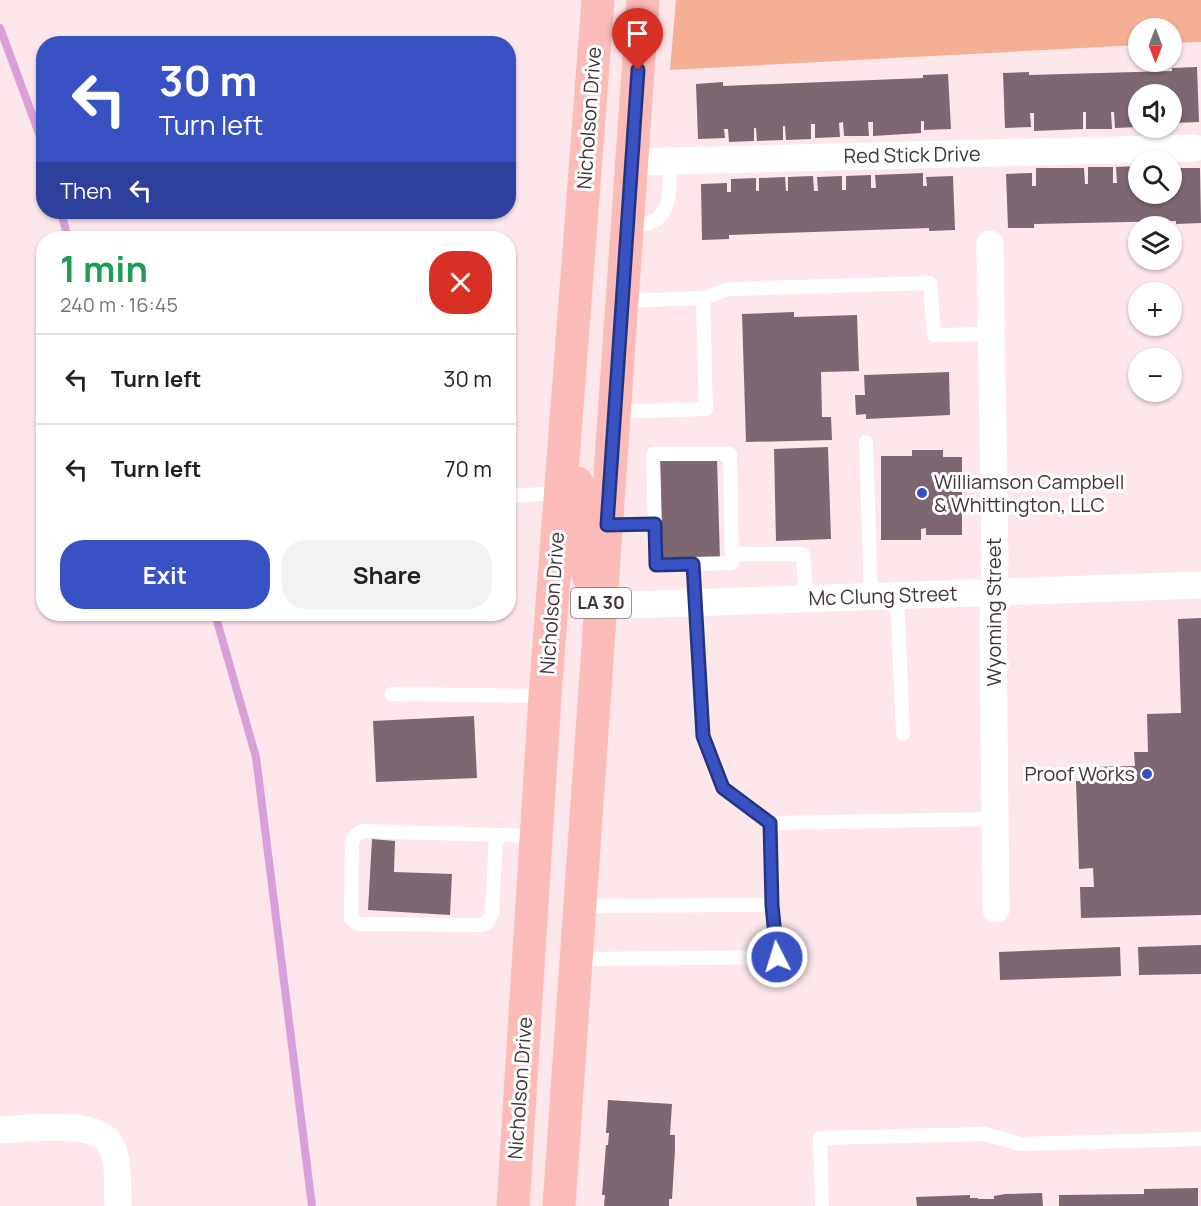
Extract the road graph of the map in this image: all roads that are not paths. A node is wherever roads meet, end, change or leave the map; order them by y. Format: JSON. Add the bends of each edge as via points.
{"nodes":[{"id":1,"x":598,"y":0,"type":"edge"},
{"id":2,"x":625,"y":0,"type":"edge"},
{"id":3,"x":643,"y":0,"type":"edge"},
{"id":4,"x":1194,"y":148,"type":"dead end"},
{"id":5,"x":632,"y":152,"type":"junction"},
{"id":6,"x":670,"y":161,"type":"junction"},
{"id":7,"x":628,"y":227,"type":"junction"},
{"id":8,"x":990,"y":244,"type":"dead end"},
{"id":9,"x":703,"y":298,"type":"junction"},
{"id":10,"x":623,"y":301,"type":"junction"},
{"id":11,"x":991,"y":334,"type":"junction"},
{"id":12,"x":568,"y":392,"type":"junction"},
{"id":13,"x":615,"y":412,"type":"junction"},
{"id":14,"x":866,"y":442,"type":"dead end"},
{"id":15,"x":560,"y":494,"type":"junction"},
{"id":16,"x":516,"y":496,"type":"edge"},
{"id":17,"x":607,"y":525,"type":"junction"},
{"id":18,"x":656,"y":528,"type":"junction"},
{"id":19,"x":732,"y":554,"type":"junction"},
{"id":20,"x":693,"y":564,"type":"junction"},
{"id":21,"x":1201,"y":585,"type":"edge"},
{"id":22,"x":994,"y":593,"type":"junction"},
{"id":23,"x":897,"y":596,"type":"junction"},
{"id":24,"x":871,"y":597,"type":"junction"},
{"id":25,"x":806,"y":599,"type":"junction"},
{"id":26,"x":695,"y":602,"type":"junction"},
{"id":27,"x":601,"y":606,"type":"junction"},
{"id":28,"x":392,"y":694,"type":"dead end"},
{"id":29,"x":545,"y":696,"type":"junction"},
{"id":30,"x":903,"y":734,"type":"dead end"},
{"id":31,"x":995,"y":819,"type":"junction"},
{"id":32,"x":770,"y":823,"type":"junction"},
{"id":33,"x":496,"y":835,"type":"junction"},
{"id":34,"x":537,"y":836,"type":"junction"},
{"id":35,"x":772,"y":905,"type":"junction"},
{"id":36,"x":580,"y":906,"type":"junction"},
{"id":37,"x":996,"y":909,"type":"dead end"},
{"id":38,"x":577,"y":959,"type":"junction"},
{"id":39,"x":0,"y":1130,"type":"edge"},
{"id":40,"x":1201,"y":1139,"type":"edge"},
{"id":41,"x":118,"y":1206,"type":"edge"},
{"id":42,"x":513,"y":1206,"type":"edge"},
{"id":43,"x":559,"y":1206,"type":"edge"},
{"id":44,"x":822,"y":1206,"type":"edge"}],
"edges":[{"from":1,"to":12,"type":"main road","name":"Nicholson Drive","number":"LA 30"},
{"from":2,"to":5,"type":"main road","via":[[622,44]]},
{"from":3,"to":5,"type":"main road","number":"LA 30"},
{"from":4,"to":6,"type":"street","name":"Red Stick Drive"},
{"from":5,"to":6,"type":"street","name":"Red Stick Drive"},
{"from":5,"to":7,"type":"main road","number":"LA 30"},
{"from":6,"to":7,"type":"lane","via":[[664,211],[655,221]]},
{"from":7,"to":10,"type":"main road","number":"LA 30"},
{"from":8,"to":11,"type":"street","name":"Wyoming Street"},
{"from":9,"to":10,"type":"lane"},
{"from":9,"to":11,"type":"lane","via":[[729,289],[930,283],[933,335]]},
{"from":9,"to":13,"type":"lane","via":[[706,409]]},
{"from":10,"to":13,"type":"main road","number":"LA 30"},
{"from":11,"to":22,"type":"street","name":"Wyoming Street"},
{"from":12,"to":15,"type":"main road","name":"Nicholson Drive","number":"LA 30"},
{"from":12,"to":27,"type":"main road","via":[[584,565]]},
{"from":13,"to":17,"type":"main road","number":"LA 30"},
{"from":14,"to":24,"type":"lane"},
{"from":15,"to":16,"type":"lane"},
{"from":15,"to":29,"type":"main road","name":"Nicholson Drive","number":"LA 30"},
{"from":17,"to":18,"type":"lane"},
{"from":17,"to":27,"type":"main road","number":"LA 30"},
{"from":18,"to":19,"type":"lane","via":[[653,454],[730,454],[724,490],[725,528]]},
{"from":18,"to":20,"type":"lane","via":[[656,565]]},
{"from":19,"to":20,"type":"lane","via":[[732,563]]},
{"from":19,"to":25,"type":"lane","via":[[803,554]]},
{"from":20,"to":26,"type":"lane"},
{"from":21,"to":22,"type":"street","name":"Mc Clung Street"},
{"from":22,"to":23,"type":"street","name":"Mc Clung Street"},
{"from":22,"to":31,"type":"street","name":"Wyoming Street"},
{"from":23,"to":24,"type":"street","name":"Mc Clung Street"},
{"from":23,"to":30,"type":"lane"},
{"from":24,"to":25,"type":"street","name":"Mc Clung Street"},
{"from":25,"to":26,"type":"street","name":"Mc Clung Street"},
{"from":26,"to":27,"type":"street","name":"Mc Clung Street"},
{"from":26,"to":32,"type":"lane","via":[[703,736],[723,788]]},
{"from":27,"to":36,"type":"main road","number":"LA 30"},
{"from":28,"to":29,"type":"lane"},
{"from":29,"to":34,"type":"main road","name":"Nicholson Drive","number":"LA 30"},
{"from":31,"to":32,"type":"lane"},
{"from":31,"to":37,"type":"street","name":"Wyoming Street"},
{"from":32,"to":35,"type":"lane"},
{"from":33,"to":33,"type":"lane","via":[[362,831],[352,842],[353,922],[488,922],[492,914]]},
{"from":33,"to":34,"type":"lane"},
{"from":34,"to":42,"type":"main road","name":"Nicholson Drive","number":"LA 30"},
{"from":35,"to":36,"type":"lane"},
{"from":35,"to":38,"type":"lane","via":[[777,957]]},
{"from":36,"to":38,"type":"main road","number":"LA 30"},
{"from":38,"to":43,"type":"main road","number":"LA 30"},
{"from":39,"to":41,"type":"street","via":[[69,1128],[98,1132],[114,1153]]},
{"from":40,"to":44,"type":"lane","via":[[1021,1144],[985,1134],[820,1137]]}]}
